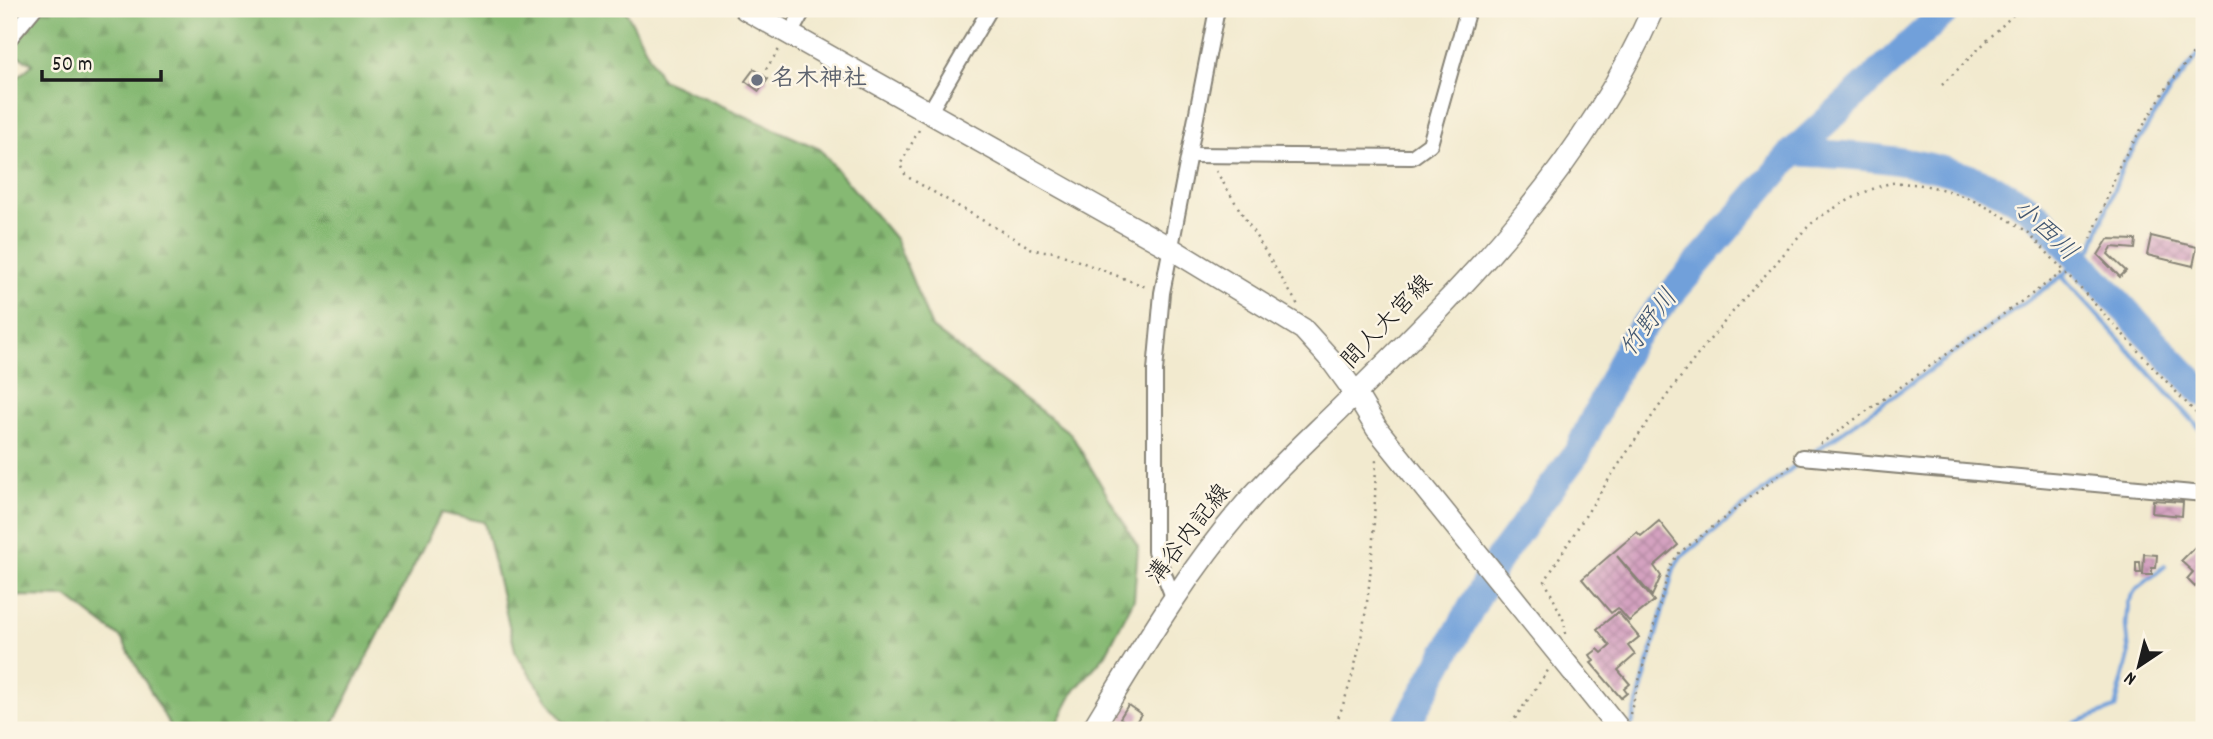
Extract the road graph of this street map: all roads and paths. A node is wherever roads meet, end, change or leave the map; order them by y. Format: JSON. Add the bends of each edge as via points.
{"nodes":[{"id":1,"x":34,"y":9,"type":"edge"},
{"id":2,"x":745,"y":9,"type":"edge"},
{"id":3,"x":804,"y":9,"type":"edge"},
{"id":4,"x":990,"y":9,"type":"edge"},
{"id":5,"x":1217,"y":9,"type":"edge"},
{"id":6,"x":1468,"y":9,"type":"edge"},
{"id":7,"x":1653,"y":9,"type":"edge"},
{"id":8,"x":2020,"y":9,"type":"edge"},
{"id":9,"x":790,"y":34,"type":"junction"},
{"id":10,"x":9,"y":39,"type":"edge"},
{"id":11,"x":2204,"y":40,"type":"edge"},
{"id":12,"x":762,"y":75,"type":"dead end"},
{"id":13,"x":1942,"y":85,"type":"dead end"},
{"id":14,"x":929,"y":113,"type":"junction"},
{"id":15,"x":1189,"y":155,"type":"junction"},
{"id":16,"x":1206,"y":156,"type":"junction"},
{"id":17,"x":2091,"y":239,"type":"dead end"},
{"id":18,"x":1170,"y":248,"type":"junction"},
{"id":19,"x":2064,"y":271,"type":"junction"},
{"id":20,"x":1162,"y":293,"type":"junction"},
{"id":21,"x":1303,"y":329,"type":"junction"},
{"id":22,"x":1356,"y":394,"type":"junction"},
{"id":23,"x":2204,"y":422,"type":"edge"},
{"id":24,"x":1377,"y":429,"type":"junction"},
{"id":25,"x":1802,"y":457,"type":"junction"},
{"id":26,"x":2204,"y":494,"type":"edge"},
{"id":27,"x":1173,"y":597,"type":"junction"},
{"id":28,"x":1559,"y":654,"type":"junction"},
{"id":29,"x":1624,"y":724,"type":"edge"},
{"id":30,"x":1092,"y":730,"type":"edge"},
{"id":31,"x":1332,"y":730,"type":"edge"},
{"id":32,"x":1507,"y":730,"type":"edge"}],
"edges":[{"from":1,"to":10,"type":"street"},
{"from":2,"to":9,"type":"main road"},
{"from":3,"to":9,"type":"street"},
{"from":4,"to":14,"type":"street"},
{"from":5,"to":15,"type":"street"},
{"from":6,"to":16,"type":"street","via":[[1430,144],[1412,157]]},
{"from":7,"to":22,"type":"main road","name":"間人大宮線","via":[[1599,113],[1539,197],[1479,267]]},
{"from":8,"to":13,"type":"path"},
{"from":9,"to":12,"type":"path"},
{"from":9,"to":14,"type":"main road"},
{"from":11,"to":17,"type":"path","via":[[2165,90],[2120,164]]},
{"from":14,"to":18,"type":"main road"},
{"from":14,"to":20,"type":"path","via":[[900,165],[906,176],[1034,250],[1055,252]]},
{"from":15,"to":16,"type":"street"},
{"from":15,"to":18,"type":"street"},
{"from":16,"to":21,"type":"path","via":[[1297,301]]},
{"from":18,"to":20,"type":"street"},
{"from":18,"to":21,"type":"main road"},
{"from":19,"to":23,"type":"path"},
{"from":19,"to":25,"type":"path"},
{"from":19,"to":28,"type":"path","via":[[2029,233],[1998,212],[1929,186],[1894,182],[1818,218],[1678,381],[1593,502],[1545,581],[1564,621],[1568,642]]},
{"from":20,"to":27,"type":"street","via":[[1155,372],[1155,551]]},
{"from":21,"to":22,"type":"main road"},
{"from":22,"to":24,"type":"main road","name":"間人大宮線"},
{"from":22,"to":27,"type":"main road","name":"溝谷内記線","via":[[1242,508]]},
{"from":24,"to":28,"type":"main road","name":"間人大宮線"},
{"from":24,"to":31,"type":"path","via":[[1365,618],[1354,670]]},
{"from":25,"to":26,"type":"street"},
{"from":25,"to":29,"type":"path","via":[[1678,554],[1670,566]]},
{"from":27,"to":30,"type":"main road","name":"溝谷内記線"},
{"from":28,"to":29,"type":"main road","name":"間人大宮線"},
{"from":28,"to":32,"type":"path"}]}
